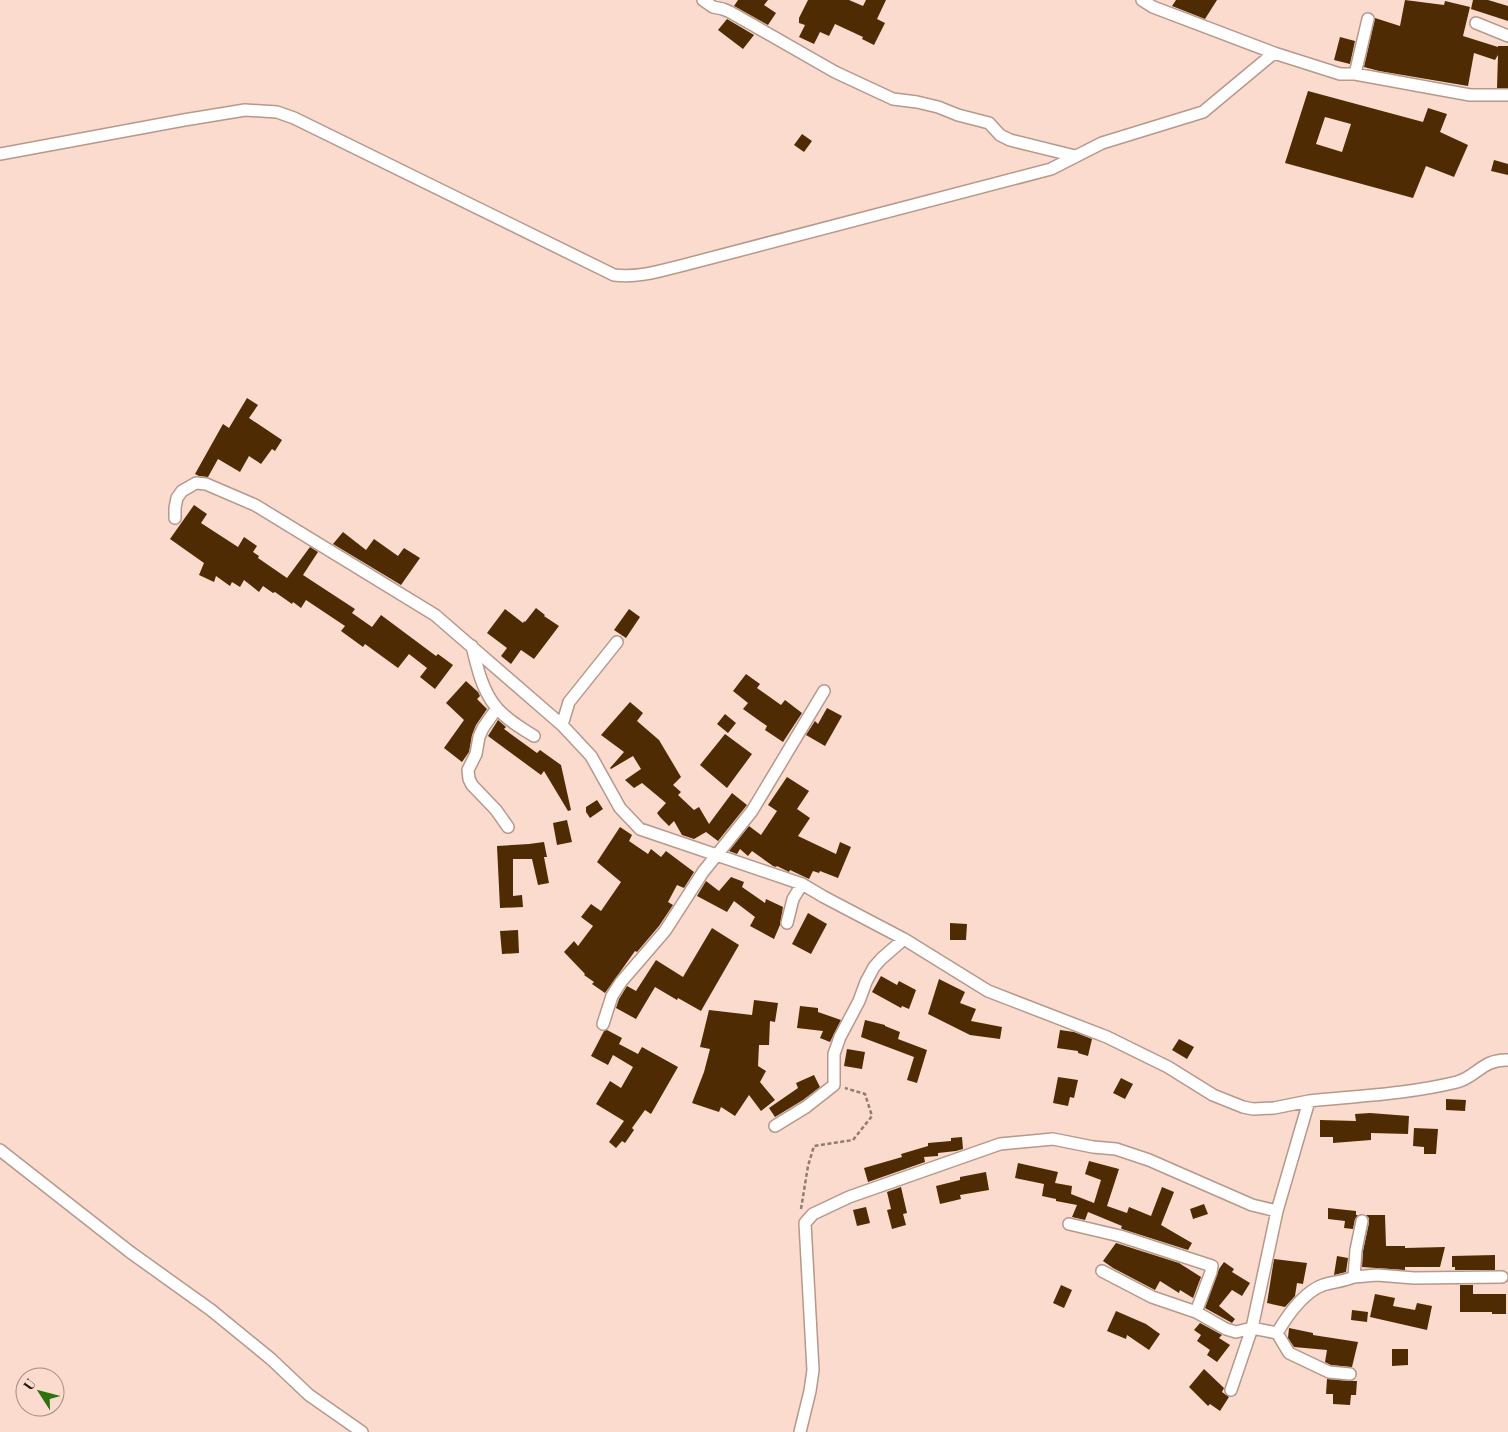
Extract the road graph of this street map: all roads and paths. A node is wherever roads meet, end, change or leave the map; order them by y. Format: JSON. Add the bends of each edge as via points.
{"nodes":[{"id":1,"x":703,"y":0,"type":"edge"},
{"id":2,"x":1142,"y":0,"type":"edge"},
{"id":3,"x":1368,"y":19,"type":"dead end"},
{"id":4,"x":1476,"y":23,"type":"dead end"},
{"id":5,"x":1508,"y":36,"type":"edge"},
{"id":6,"x":1274,"y":53,"type":"junction"},
{"id":7,"x":1355,"y":74,"type":"junction"},
{"id":8,"x":1508,"y":95,"type":"edge"},
{"id":9,"x":0,"y":154,"type":"edge"},
{"id":10,"x":1075,"y":156,"type":"junction"},
{"id":11,"x":175,"y":518,"type":"dead end"},
{"id":12,"x":617,"y":642,"type":"dead end"},
{"id":13,"x":472,"y":646,"type":"junction"},
{"id":14,"x":824,"y":692,"type":"dead end"},
{"id":15,"x":497,"y":708,"type":"junction"},
{"id":16,"x":562,"y":725,"type":"junction"},
{"id":17,"x":534,"y":736,"type":"dead end"},
{"id":18,"x":508,"y":827,"type":"dead end"},
{"id":19,"x":716,"y":855,"type":"junction"},
{"id":20,"x":802,"y":884,"type":"junction"},
{"id":21,"x":787,"y":924,"type":"dead end"},
{"id":22,"x":904,"y":939,"type":"junction"},
{"id":23,"x":603,"y":1024,"type":"dead end"},
{"id":24,"x":1508,"y":1060,"type":"edge"},
{"id":25,"x":834,"y":1085,"type":"junction"},
{"id":26,"x":1309,"y":1101,"type":"junction"},
{"id":27,"x":775,"y":1126,"type":"dead end"},
{"id":28,"x":0,"y":1150,"type":"edge"},
{"id":29,"x":1277,"y":1211,"type":"junction"},
{"id":30,"x":800,"y":1215,"type":"dead end"},
{"id":31,"x":1362,"y":1220,"type":"dead end"},
{"id":32,"x":1069,"y":1224,"type":"dead end"},
{"id":33,"x":1102,"y":1271,"type":"dead end"},
{"id":34,"x":1354,"y":1277,"type":"junction"},
{"id":35,"x":1502,"y":1277,"type":"dead end"},
{"id":36,"x":1196,"y":1312,"type":"junction"},
{"id":37,"x":1252,"y":1328,"type":"junction"},
{"id":38,"x":1277,"y":1333,"type":"junction"},
{"id":39,"x":1350,"y":1374,"type":"dead end"},
{"id":40,"x":1231,"y":1390,"type":"dead end"},
{"id":41,"x":362,"y":1432,"type":"edge"},
{"id":42,"x":800,"y":1432,"type":"edge"}],
"edges":[{"from":1,"to":10,"type":"street","via":[[835,72],[893,99],[938,107],[989,123],[1010,140]]},
{"from":2,"to":6,"type":"street"},
{"from":3,"to":7,"type":"street"},
{"from":4,"to":5,"type":"street"},
{"from":6,"to":7,"type":"street","via":[[1340,74]]},
{"from":6,"to":10,"type":"street","via":[[1203,112],[1102,143]]},
{"from":7,"to":8,"type":"street","via":[[1470,95]]},
{"from":9,"to":10,"type":"street","via":[[245,110],[276,112],[614,275],[629,277],[1042,172]]},
{"from":11,"to":13,"type":"street","via":[[177,498],[196,483],[206,484],[255,505],[435,615]]},
{"from":12,"to":16,"type":"street","via":[[569,702]]},
{"from":13,"to":15,"type":"street","via":[[486,692]]},
{"from":13,"to":16,"type":"street"},
{"from":14,"to":19,"type":"street","via":[[752,810]]},
{"from":15,"to":17,"type":"street"},
{"from":15,"to":18,"type":"street","via":[[479,738],[468,770],[472,786]]},
{"from":16,"to":19,"type":"street","via":[[592,756],[620,808],[640,829]]},
{"from":19,"to":20,"type":"street"},
{"from":19,"to":23,"type":"street","via":[[665,931],[621,982],[612,996]]},
{"from":20,"to":21,"type":"street","via":[[793,899]]},
{"from":20,"to":22,"type":"street"},
{"from":22,"to":25,"type":"street","via":[[874,966],[866,982],[834,1054]]},
{"from":22,"to":26,"type":"street","via":[[988,992],[1107,1037],[1168,1067],[1212,1095],[1253,1109]]},
{"from":24,"to":26,"type":"street","via":[[1490,1062],[1459,1082],[1409,1091]]},
{"from":25,"to":27,"type":"street"},
{"from":25,"to":30,"type":"path","via":[[865,1094],[872,1116],[853,1140],[814,1146]]},
{"from":26,"to":29,"type":"street"},
{"from":28,"to":41,"type":"street","via":[[130,1252],[211,1310],[309,1395]]},
{"from":29,"to":37,"type":"street"},
{"from":29,"to":42,"type":"street","via":[[1252,1205],[1116,1149],[1053,1139],[1000,1144],[850,1197],[813,1214],[804,1224],[813,1370]]},
{"from":31,"to":34,"type":"street"},
{"from":32,"to":36,"type":"street","via":[[1120,1236],[1212,1266]]},
{"from":33,"to":36,"type":"street","via":[[1152,1297]]},
{"from":34,"to":35,"type":"street"},
{"from":34,"to":38,"type":"street","via":[[1322,1286],[1303,1298]]},
{"from":36,"to":37,"type":"street","via":[[1236,1332]]},
{"from":37,"to":38,"type":"street"},
{"from":37,"to":40,"type":"street"},
{"from":38,"to":39,"type":"street","via":[[1289,1352],[1330,1372]]}]}
